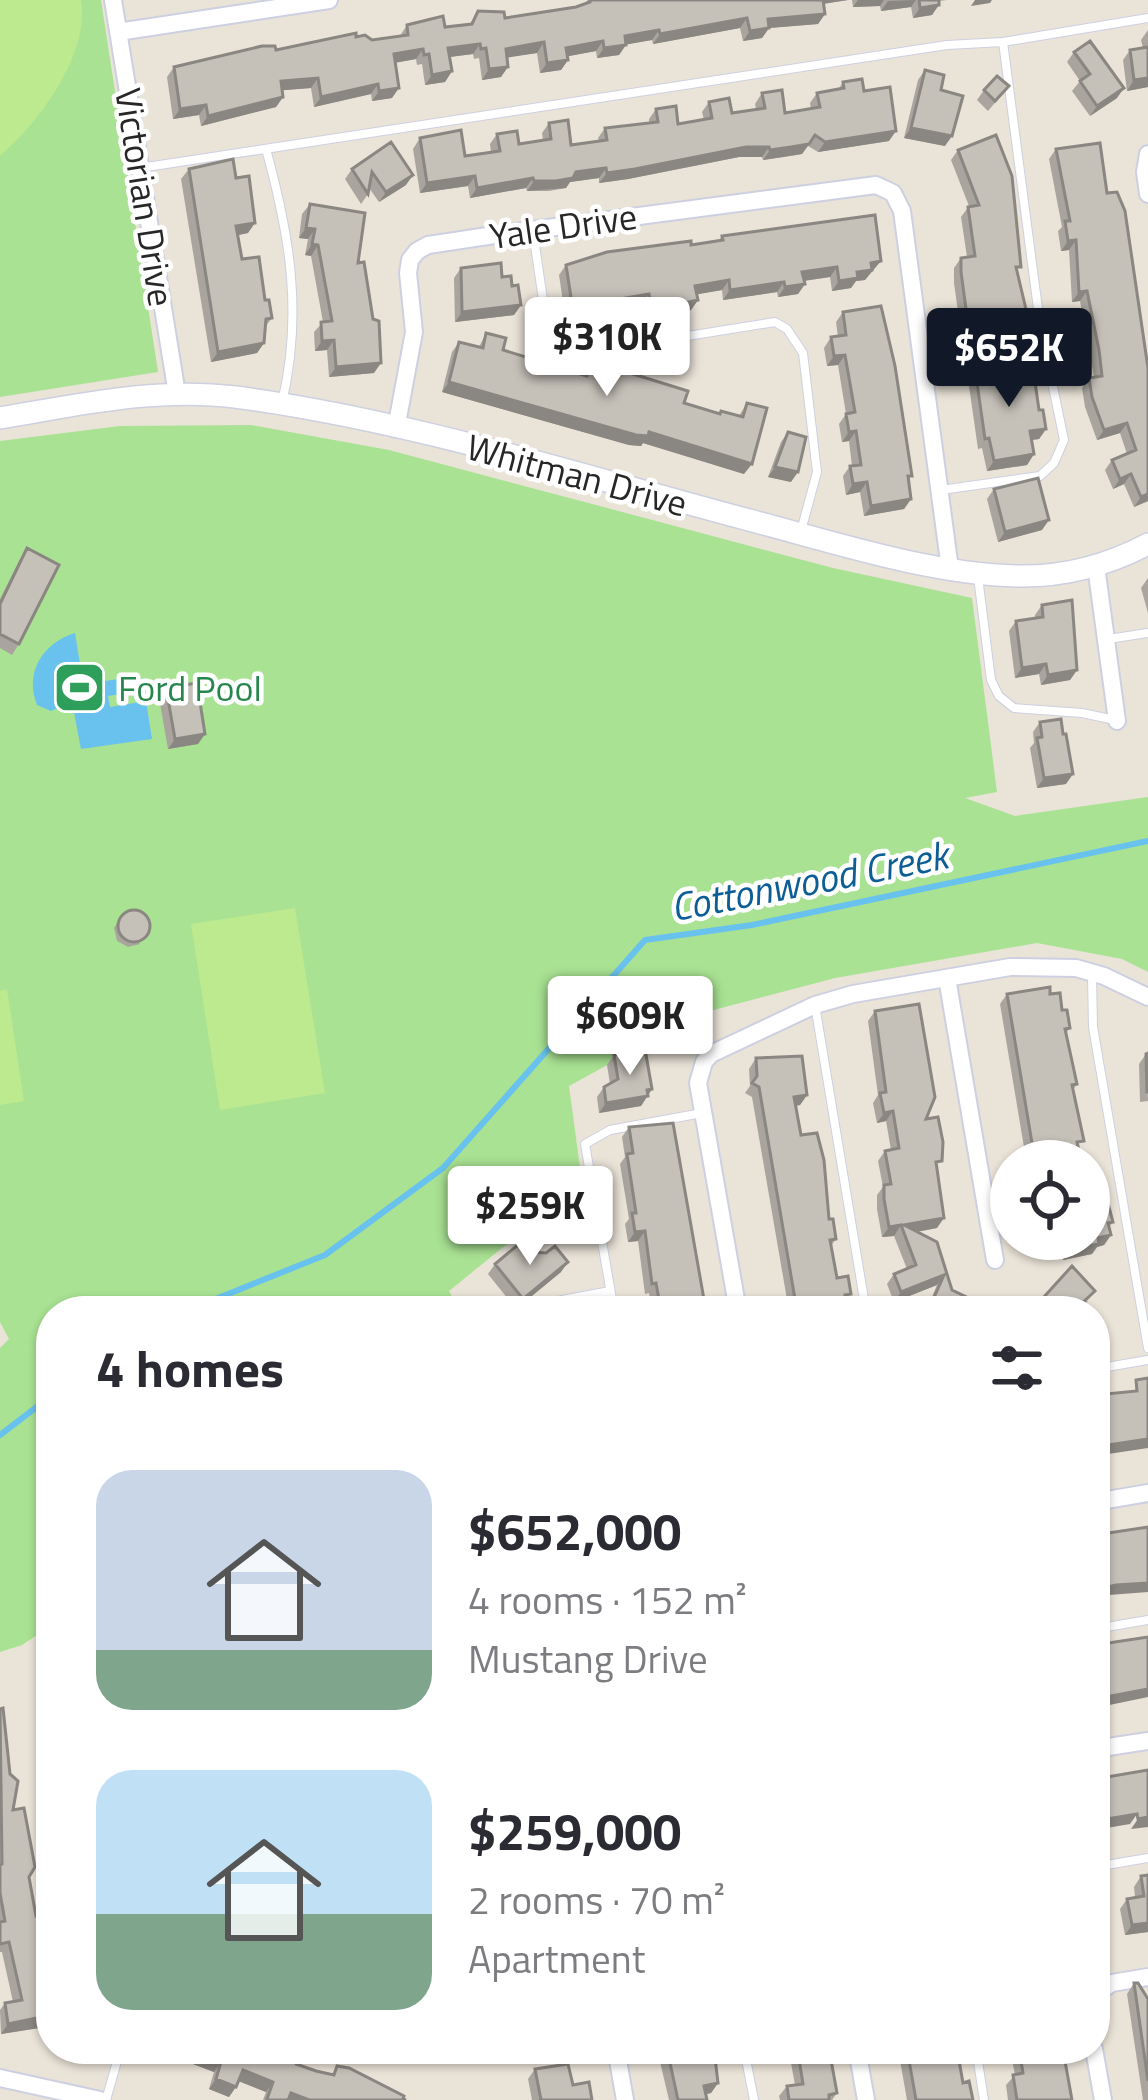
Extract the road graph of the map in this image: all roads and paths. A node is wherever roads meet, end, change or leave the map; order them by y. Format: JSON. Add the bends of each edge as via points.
{"nodes":[{"id":1,"x":113,"y":0,"type":"edge"},
{"id":2,"x":329,"y":0,"type":"edge"},
{"id":3,"x":214,"y":9,"type":"edge"},
{"id":4,"x":1148,"y":18,"type":"edge"},
{"id":5,"x":118,"y":32,"type":"junction"},
{"id":6,"x":1004,"y":42,"type":"junction"},
{"id":7,"x":266,"y":149,"type":"junction"},
{"id":8,"x":1148,"y":154,"type":"edge"},
{"id":9,"x":139,"y":168,"type":"junction"},
{"id":10,"x":1148,"y":194,"type":"edge"},
{"id":11,"x":533,"y":230,"type":"junction"},
{"id":12,"x":177,"y":394,"type":"junction"},
{"id":13,"x":282,"y":404,"type":"junction"},
{"id":14,"x":0,"y":418,"type":"edge"},
{"id":15,"x":396,"y":429,"type":"junction"},
{"id":16,"x":939,"y":490,"type":"junction"},
{"id":17,"x":800,"y":533,"type":"junction"},
{"id":18,"x":1148,"y":544,"type":"edge"},
{"id":19,"x":1096,"y":566,"type":"junction"},
{"id":20,"x":950,"y":569,"type":"junction"},
{"id":21,"x":977,"y":574,"type":"junction"},
{"id":22,"x":1148,"y":633,"type":"edge"},
{"id":23,"x":1106,"y":639,"type":"junction"},
{"id":24,"x":1117,"y":721,"type":"joint"},
{"id":25,"x":1093,"y":973,"type":"junction"},
{"id":26,"x":947,"y":978,"type":"junction"},
{"id":27,"x":1148,"y":997,"type":"edge"},
{"id":28,"x":815,"y":1005,"type":"junction"},
{"id":29,"x":704,"y":1113,"type":"junction"},
{"id":30,"x":990,"y":1231,"type":"edge"},
{"id":31,"x":610,"y":1291,"type":"junction"},
{"id":32,"x":584,"y":1296,"type":"edge"},
{"id":33,"x":611,"y":1296,"type":"edge"},
{"id":34,"x":735,"y":1296,"type":"edge"},
{"id":35,"x":864,"y":1296,"type":"edge"},
{"id":36,"x":1148,"y":1348,"type":"edge"},
{"id":37,"x":1148,"y":1360,"type":"edge"},
{"id":38,"x":1110,"y":1366,"type":"edge"},
{"id":39,"x":1148,"y":1493,"type":"edge"},
{"id":40,"x":1110,"y":1499,"type":"edge"},
{"id":41,"x":1148,"y":1620,"type":"edge"},
{"id":42,"x":1110,"y":1626,"type":"edge"},
{"id":43,"x":1148,"y":1741,"type":"edge"},
{"id":44,"x":1110,"y":1747,"type":"edge"},
{"id":45,"x":1148,"y":1858,"type":"edge"},
{"id":46,"x":1110,"y":1865,"type":"edge"},
{"id":47,"x":1148,"y":1976,"type":"edge"},
{"id":48,"x":1110,"y":1984,"type":"edge"},
{"id":49,"x":619,"y":2064,"type":"edge"},
{"id":50,"x":747,"y":2064,"type":"edge"},
{"id":51,"x":860,"y":2064,"type":"edge"},
{"id":52,"x":978,"y":2064,"type":"edge"},
{"id":53,"x":1097,"y":2064,"type":"edge"},
{"id":54,"x":116,"y":2065,"type":"dead end"},
{"id":55,"x":0,"y":2078,"type":"edge"},
{"id":56,"x":57,"y":2095,"type":"edge"},
{"id":57,"x":753,"y":2099,"type":"edge"},
{"id":58,"x":103,"y":2100,"type":"edge"},
{"id":59,"x":625,"y":2100,"type":"edge"},
{"id":60,"x":738,"y":2100,"type":"edge"},
{"id":61,"x":866,"y":2100,"type":"edge"},
{"id":62,"x":984,"y":2100,"type":"edge"},
{"id":63,"x":1103,"y":2100,"type":"edge"}],
"edges":[{"from":1,"to":5,"type":"street","name":"Victorian Drive"},
{"from":2,"to":3,"type":"street"},
{"from":3,"to":5,"type":"street"},
{"from":4,"to":6,"type":"lane"},
{"from":5,"to":9,"type":"street","name":"Victorian Drive"},
{"from":6,"to":7,"type":"lane"},
{"from":6,"to":16,"type":"lane","via":[[1040,324],[1064,440],[1040,476]]},
{"from":7,"to":9,"type":"lane"},
{"from":7,"to":13,"type":"lane","via":[[296,324]]},
{"from":8,"to":10,"type":"street"},
{"from":9,"to":12,"type":"street","name":"Victorian Drive"},
{"from":11,"to":15,"type":"street","name":"Yale Drive","via":[[428,245],[410,260],[414,332]]},
{"from":11,"to":16,"type":"street","name":"Yale Drive","via":[[866,184],[890,191],[902,211]]},
{"from":11,"to":17,"type":"lane","via":[[546,320],[562,349],[775,322],[787,329],[803,352],[817,472]]},
{"from":12,"to":13,"type":"street","name":"Whitman Drive"},
{"from":12,"to":14,"type":"street","name":"Whitman Drive"},
{"from":13,"to":15,"type":"street","name":"Whitman Drive"},
{"from":15,"to":17,"type":"street","name":"Whitman Drive"},
{"from":16,"to":20,"type":"street"},
{"from":17,"to":20,"type":"street","name":"Whitman Drive"},
{"from":18,"to":19,"type":"street","name":"Whitman Drive"},
{"from":19,"to":21,"type":"street","name":"Whitman Drive"},
{"from":19,"to":23,"type":"street"},
{"from":20,"to":21,"type":"street","name":"Whitman Drive"},
{"from":21,"to":24,"type":"lane","via":[[999,695],[1014,708]]},
{"from":22,"to":23,"type":"lane"},
{"from":23,"to":24,"type":"street"},
{"from":25,"to":26,"type":"street","via":[[1029,966]]},
{"from":25,"to":27,"type":"street"},
{"from":25,"to":36,"type":"lane","via":[[1093,1027]]},
{"from":26,"to":28,"type":"street"},
{"from":26,"to":30,"type":"street"},
{"from":28,"to":29,"type":"street","via":[[711,1054],[698,1083]]},
{"from":28,"to":35,"type":"lane"},
{"from":29,"to":31,"type":"lane","via":[[610,1130],[585,1144]]},
{"from":29,"to":34,"type":"street"},
{"from":31,"to":32,"type":"lane"},
{"from":31,"to":33,"type":"lane"},
{"from":37,"to":38,"type":"lane"},
{"from":39,"to":40,"type":"street"},
{"from":41,"to":42,"type":"lane"},
{"from":43,"to":44,"type":"street"},
{"from":45,"to":46,"type":"lane"},
{"from":47,"to":48,"type":"street"},
{"from":49,"to":59,"type":"street"},
{"from":50,"to":57,"type":"lane"},
{"from":51,"to":61,"type":"street"},
{"from":52,"to":62,"type":"lane"},
{"from":53,"to":63,"type":"street"},
{"from":54,"to":58,"type":"lane"},
{"from":55,"to":56,"type":"street"},
{"from":56,"to":58,"type":"street"},
{"from":57,"to":60,"type":"lane"}]}
